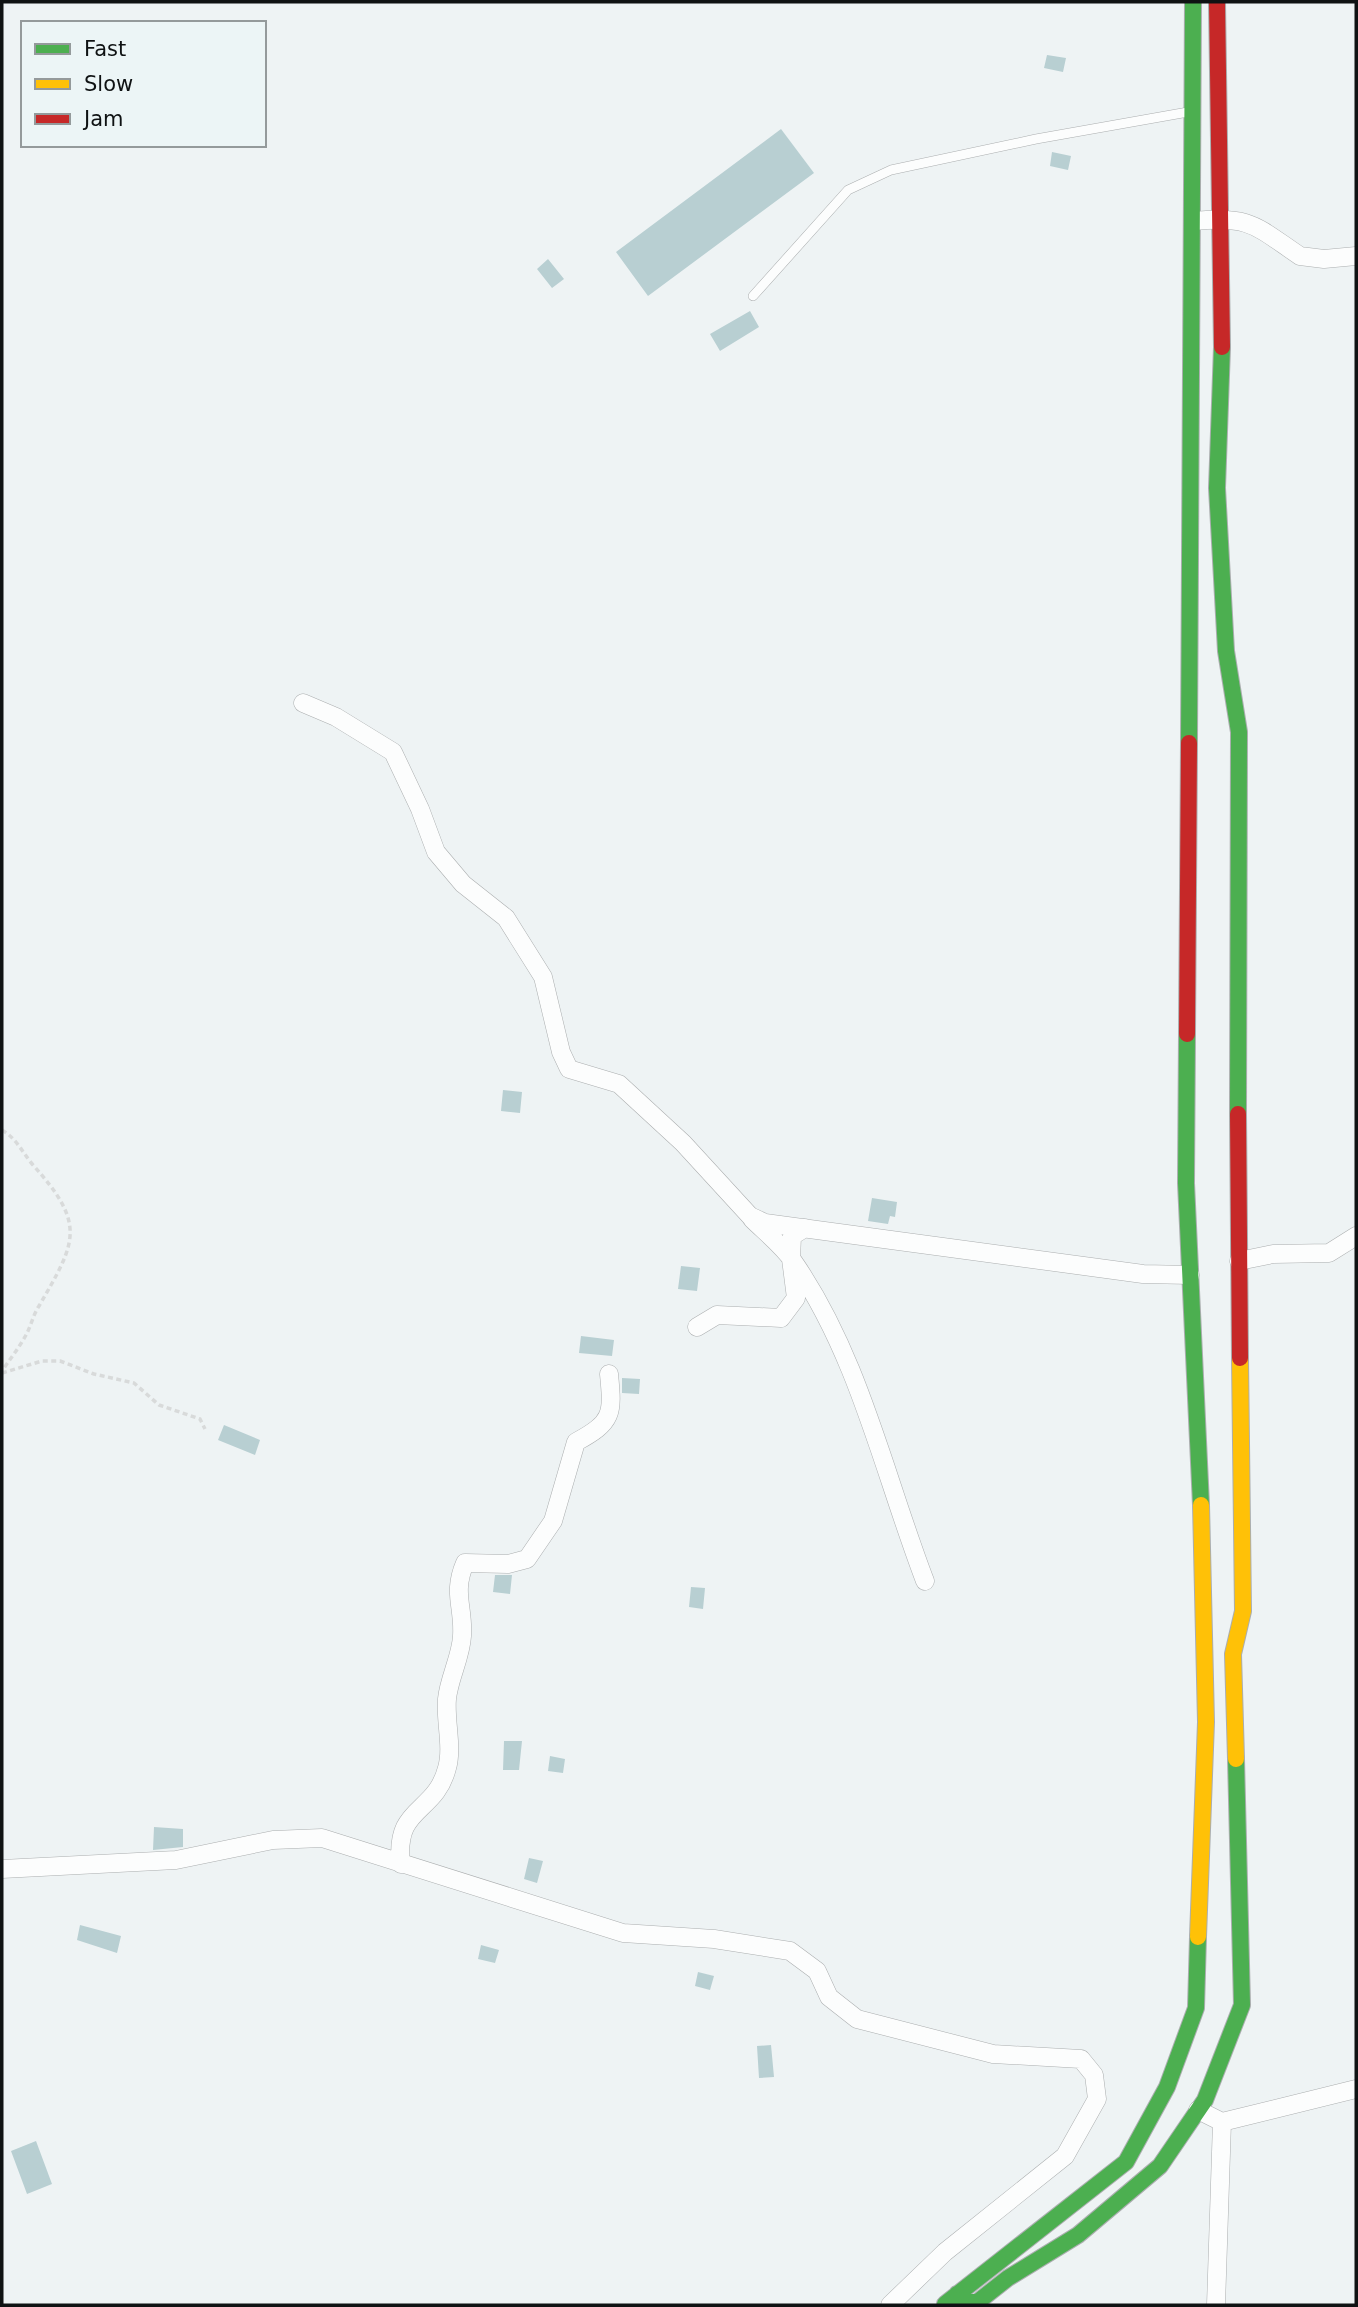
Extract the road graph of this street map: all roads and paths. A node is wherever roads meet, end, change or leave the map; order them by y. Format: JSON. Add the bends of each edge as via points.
{"nodes":[{"id":1,"x":1193,"y":2,"type":"edge"},
{"id":2,"x":1217,"y":2,"type":"edge"},
{"id":3,"x":1194,"y":111,"type":"junction"},
{"id":4,"x":1219,"y":219,"type":"junction"},
{"id":5,"x":1194,"y":221,"type":"junction"},
{"id":6,"x":1356,"y":256,"type":"edge"},
{"id":7,"x":753,"y":296,"type":"dead end"},
{"id":8,"x":303,"y":703,"type":"dead end"},
{"id":9,"x":2,"y":1130,"type":"edge"},
{"id":10,"x":750,"y":1216,"type":"junction"},
{"id":11,"x":805,"y":1228,"type":"junction"},
{"id":12,"x":1356,"y":1236,"type":"edge"},
{"id":13,"x":791,"y":1259,"type":"junction"},
{"id":14,"x":1239,"y":1261,"type":"junction"},
{"id":15,"x":1190,"y":1275,"type":"junction"},
{"id":16,"x":697,"y":1327,"type":"dead end"},
{"id":17,"x":2,"y":1372,"type":"edge"},
{"id":18,"x":609,"y":1374,"type":"dead end"},
{"id":19,"x":205,"y":1429,"type":"dead end"},
{"id":20,"x":925,"y":1581,"type":"dead end"},
{"id":21,"x":401,"y":1864,"type":"junction"},
{"id":22,"x":2,"y":1869,"type":"edge"},
{"id":23,"x":1356,"y":2089,"type":"edge"},
{"id":24,"x":1198,"y":2110,"type":"junction"},
{"id":25,"x":1222,"y":2122,"type":"junction"},
{"id":26,"x":957,"y":2294,"type":"junction"},
{"id":27,"x":890,"y":2305,"type":"edge"},
{"id":28,"x":944,"y":2305,"type":"edge"},
{"id":29,"x":1216,"y":2305,"type":"edge"}],
"edges":[{"from":1,"to":3,"type":"street"},
{"from":2,"to":4,"type":"street"},
{"from":3,"to":5,"type":"street"},
{"from":3,"to":7,"type":"lane","via":[[891,170],[848,190]]},
{"from":4,"to":5,"type":"street"},
{"from":4,"to":6,"type":"street","via":[[1244,220],[1300,256]]},
{"from":4,"to":14,"type":"street","via":[[1222,367],[1217,488],[1227,651],[1239,732]]},
{"from":5,"to":15,"type":"street","via":[[1186,1183]]},
{"from":8,"to":10,"type":"street","via":[[393,752],[436,852],[463,884],[506,918],[543,977],[569,1069],[620,1084]]},
{"from":9,"to":17,"type":"path","via":[[15,1138],[60,1195],[70,1244],[68,1256]]},
{"from":10,"to":11,"type":"street","via":[[765,1223]]},
{"from":10,"to":13,"type":"street"},
{"from":11,"to":13,"type":"street","via":[[792,1236]]},
{"from":11,"to":15,"type":"street","via":[[1143,1274]]},
{"from":12,"to":14,"type":"street","via":[[1329,1253],[1273,1254]]},
{"from":13,"to":16,"type":"street","via":[[796,1298],[780,1318],[717,1315]]},
{"from":13,"to":20,"type":"street","via":[[821,1306],[863,1401]]},
{"from":14,"to":24,"type":"street","via":[[1243,1599],[1233,1654],[1242,2005]]},
{"from":15,"to":26,"type":"street","via":[[1206,1722],[1196,2008],[1167,2087],[1126,2162]]},
{"from":17,"to":19,"type":"path","via":[[60,1361],[134,1383],[159,1405],[200,1419]]},
{"from":18,"to":21,"type":"street","via":[[612,1408],[600,1429],[576,1442],[553,1521],[527,1559],[465,1563],[457,1581],[463,1638],[447,1701],[448,1766],[440,1790],[407,1821],[398,1840]]},
{"from":21,"to":22,"type":"street","via":[[322,1838],[273,1840],[176,1860]]},
{"from":21,"to":27,"type":"street","via":[[623,1933],[790,1951],[817,1971],[829,1997],[857,2019],[993,2054],[1081,2059],[1094,2075],[1097,2099],[1065,2156],[945,2252]]},
{"from":23,"to":25,"type":"street"},
{"from":24,"to":25,"type":"street"},
{"from":24,"to":26,"type":"street","via":[[1160,2166],[1078,2235],[975,2304]]},
{"from":25,"to":29,"type":"street"},
{"from":26,"to":28,"type":"street"}]}
